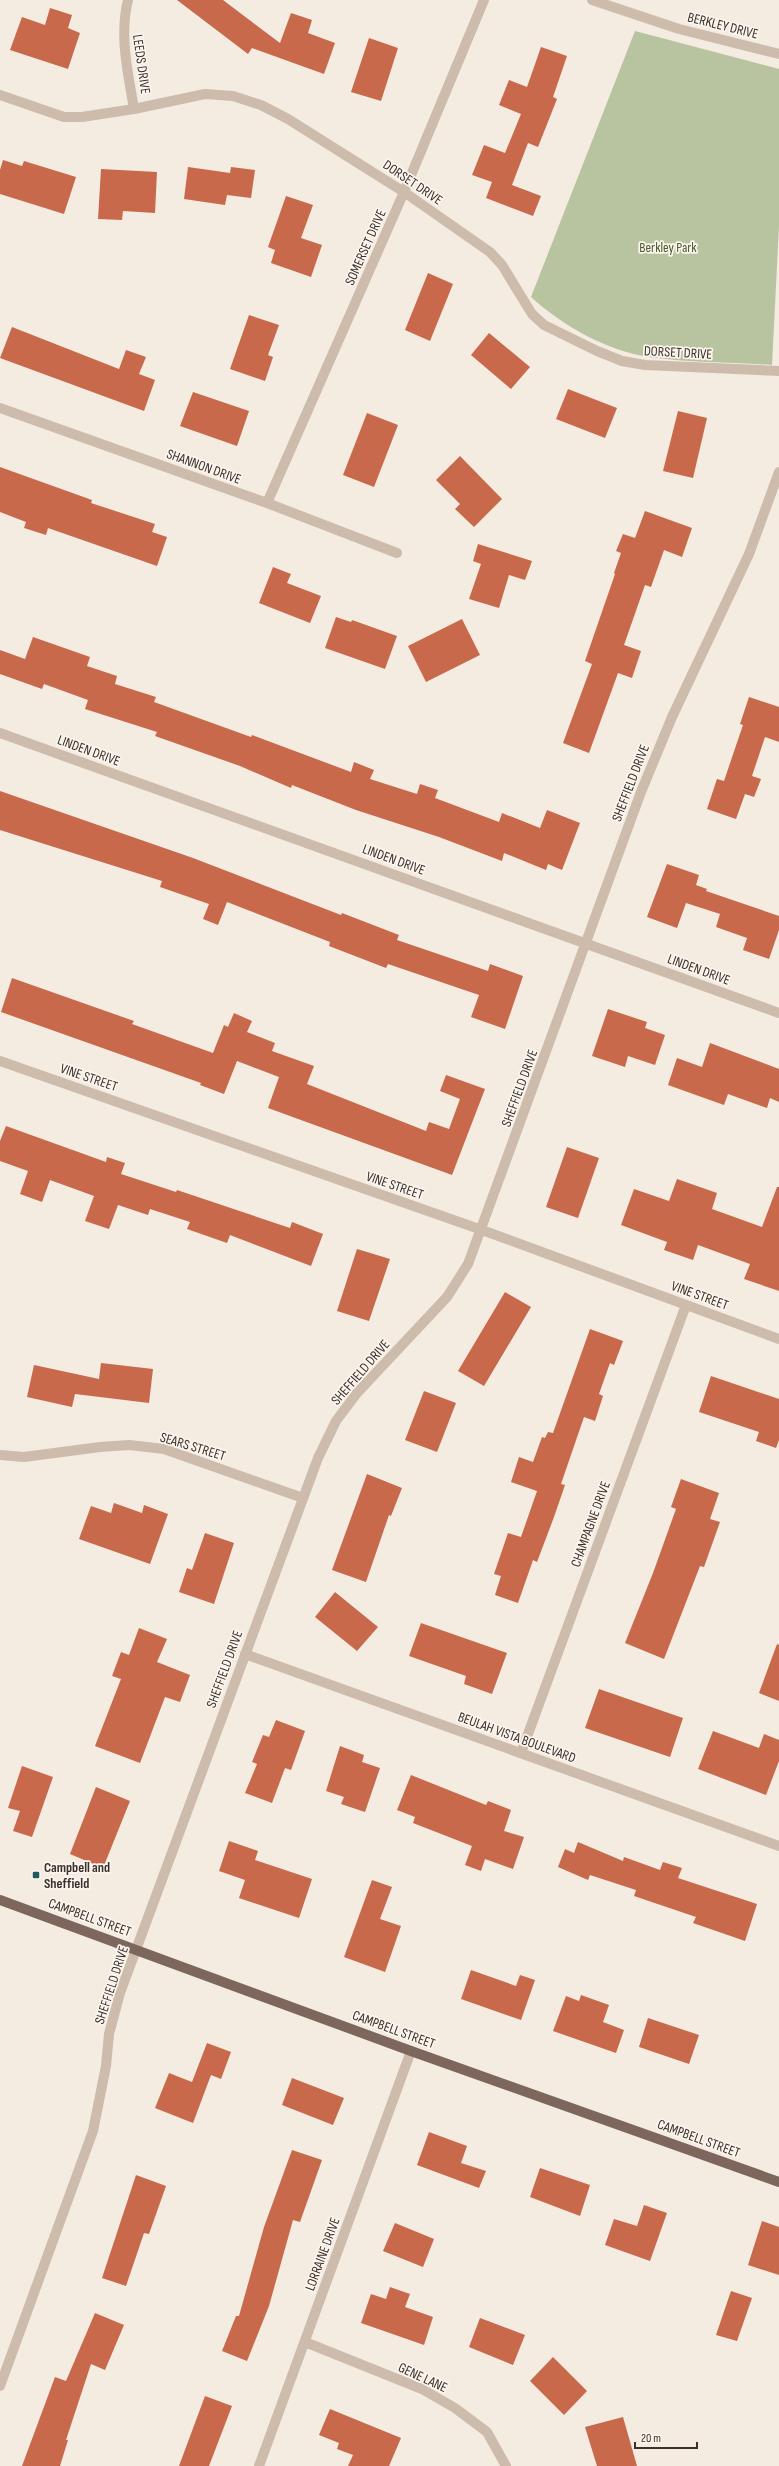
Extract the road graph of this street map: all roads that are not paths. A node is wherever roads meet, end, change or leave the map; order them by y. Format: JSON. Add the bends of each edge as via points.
{"nodes":[{"id":1,"x":128,"y":0,"type":"edge"},
{"id":2,"x":484,"y":0,"type":"edge"},
{"id":3,"x":592,"y":0,"type":"edge"},
{"id":4,"x":779,"y":54,"type":"edge"},
{"id":5,"x":0,"y":95,"type":"edge"},
{"id":6,"x":134,"y":109,"type":"junction"},
{"id":7,"x":404,"y":192,"type":"junction"},
{"id":8,"x":779,"y":371,"type":"edge"},
{"id":9,"x":0,"y":408,"type":"edge"},
{"id":10,"x":779,"y":472,"type":"edge"},
{"id":11,"x":267,"y":503,"type":"junction"},
{"id":12,"x":397,"y":553,"type":"dead end"},
{"id":13,"x":0,"y":733,"type":"edge"},
{"id":14,"x":587,"y":943,"type":"junction"},
{"id":15,"x":779,"y":1013,"type":"edge"},
{"id":16,"x":0,"y":1061,"type":"edge"},
{"id":17,"x":482,"y":1230,"type":"junction"},
{"id":18,"x":686,"y":1306,"type":"junction"},
{"id":19,"x":779,"y":1339,"type":"edge"},
{"id":20,"x":0,"y":1455,"type":"edge"},
{"id":21,"x":303,"y":1498,"type":"junction"},
{"id":22,"x":245,"y":1654,"type":"junction"},
{"id":23,"x":521,"y":1753,"type":"junction"},
{"id":24,"x":779,"y":1846,"type":"edge"},
{"id":25,"x":0,"y":1900,"type":"edge"},
{"id":26,"x":137,"y":1949,"type":"junction"},
{"id":27,"x":411,"y":2050,"type":"junction"},
{"id":28,"x":779,"y":2182,"type":"edge"},
{"id":29,"x":305,"y":2342,"type":"junction"},
{"id":30,"x":0,"y":2386,"type":"edge"},
{"id":31,"x":259,"y":2466,"type":"edge"},
{"id":32,"x":506,"y":2466,"type":"edge"}],
"edges":[{"from":1,"to":6,"type":"street","name":"LEEDS DRIVE","via":[[124,28],[125,52]]},
{"from":2,"to":7,"type":"street","name":"SOMERSET DRIVE"},
{"from":3,"to":4,"type":"street","name":"BERKLEY DRIVE","via":[[679,29]]},
{"from":5,"to":6,"type":"street","name":"DORSET DRIVE","via":[[64,117],[82,117]]},
{"from":6,"to":7,"type":"street","name":"DORSET DRIVE","via":[[205,94],[233,96],[261,105],[288,119]]},
{"from":7,"to":8,"type":"street","name":"DORSET DRIVE","via":[[490,252],[502,265],[532,314],[544,325],[597,351],[622,361],[645,365]]},
{"from":7,"to":11,"type":"street","name":"SOMERSET DRIVE"},
{"from":9,"to":11,"type":"street","name":"SHANNON DRIVE"},
{"from":10,"to":14,"type":"street","name":"SHEFFIELD DRIVE","via":[[749,554],[655,758]]},
{"from":11,"to":12,"type":"street","name":"SHANNON DRIVE"},
{"from":13,"to":14,"type":"street","name":"LINDEN DRIVE"},
{"from":14,"to":15,"type":"street","name":"LINDEN DRIVE"},
{"from":14,"to":17,"type":"street","name":"SHEFFIELD DRIVE"},
{"from":16,"to":17,"type":"street","name":"VINE STREET"},
{"from":17,"to":18,"type":"street","name":"VINE STREET"},
{"from":17,"to":21,"type":"street","name":"SHEFFIELD DRIVE","via":[[468,1264],[447,1297],[357,1393],[336,1421]]},
{"from":18,"to":19,"type":"street","name":"VINE STREET"},
{"from":18,"to":23,"type":"street","name":"CHAMPAGNE DRIVE"},
{"from":20,"to":21,"type":"street","name":"SEARS STREET","via":[[24,1458],[100,1447],[164,1449]]},
{"from":21,"to":22,"type":"street","name":"SHEFFIELD DRIVE"},
{"from":22,"to":23,"type":"street","name":"BEULAH VISTA BOULEVARD"},
{"from":22,"to":26,"type":"street","name":"SHEFFIELD DRIVE"},
{"from":23,"to":24,"type":"street","name":"BEULAH VISTA BOULEVARD"},
{"from":25,"to":26,"type":"main road","name":"CAMPBELL STREET"},
{"from":26,"to":27,"type":"main road","name":"CAMPBELL STREET"},
{"from":26,"to":30,"type":"street","name":"SHEFFIELD DRIVE","via":[[120,1993],[109,2034],[106,2066],[93,2131]]},
{"from":27,"to":28,"type":"main road","name":"CAMPBELL STREET"},
{"from":27,"to":29,"type":"street","name":"LORRAINE DRIVE"},
{"from":29,"to":31,"type":"street","name":"LORRAINE DRIVE"},
{"from":29,"to":32,"type":"street","name":"GENE LANE","via":[[422,2389],[455,2408],[487,2432]]}]}
